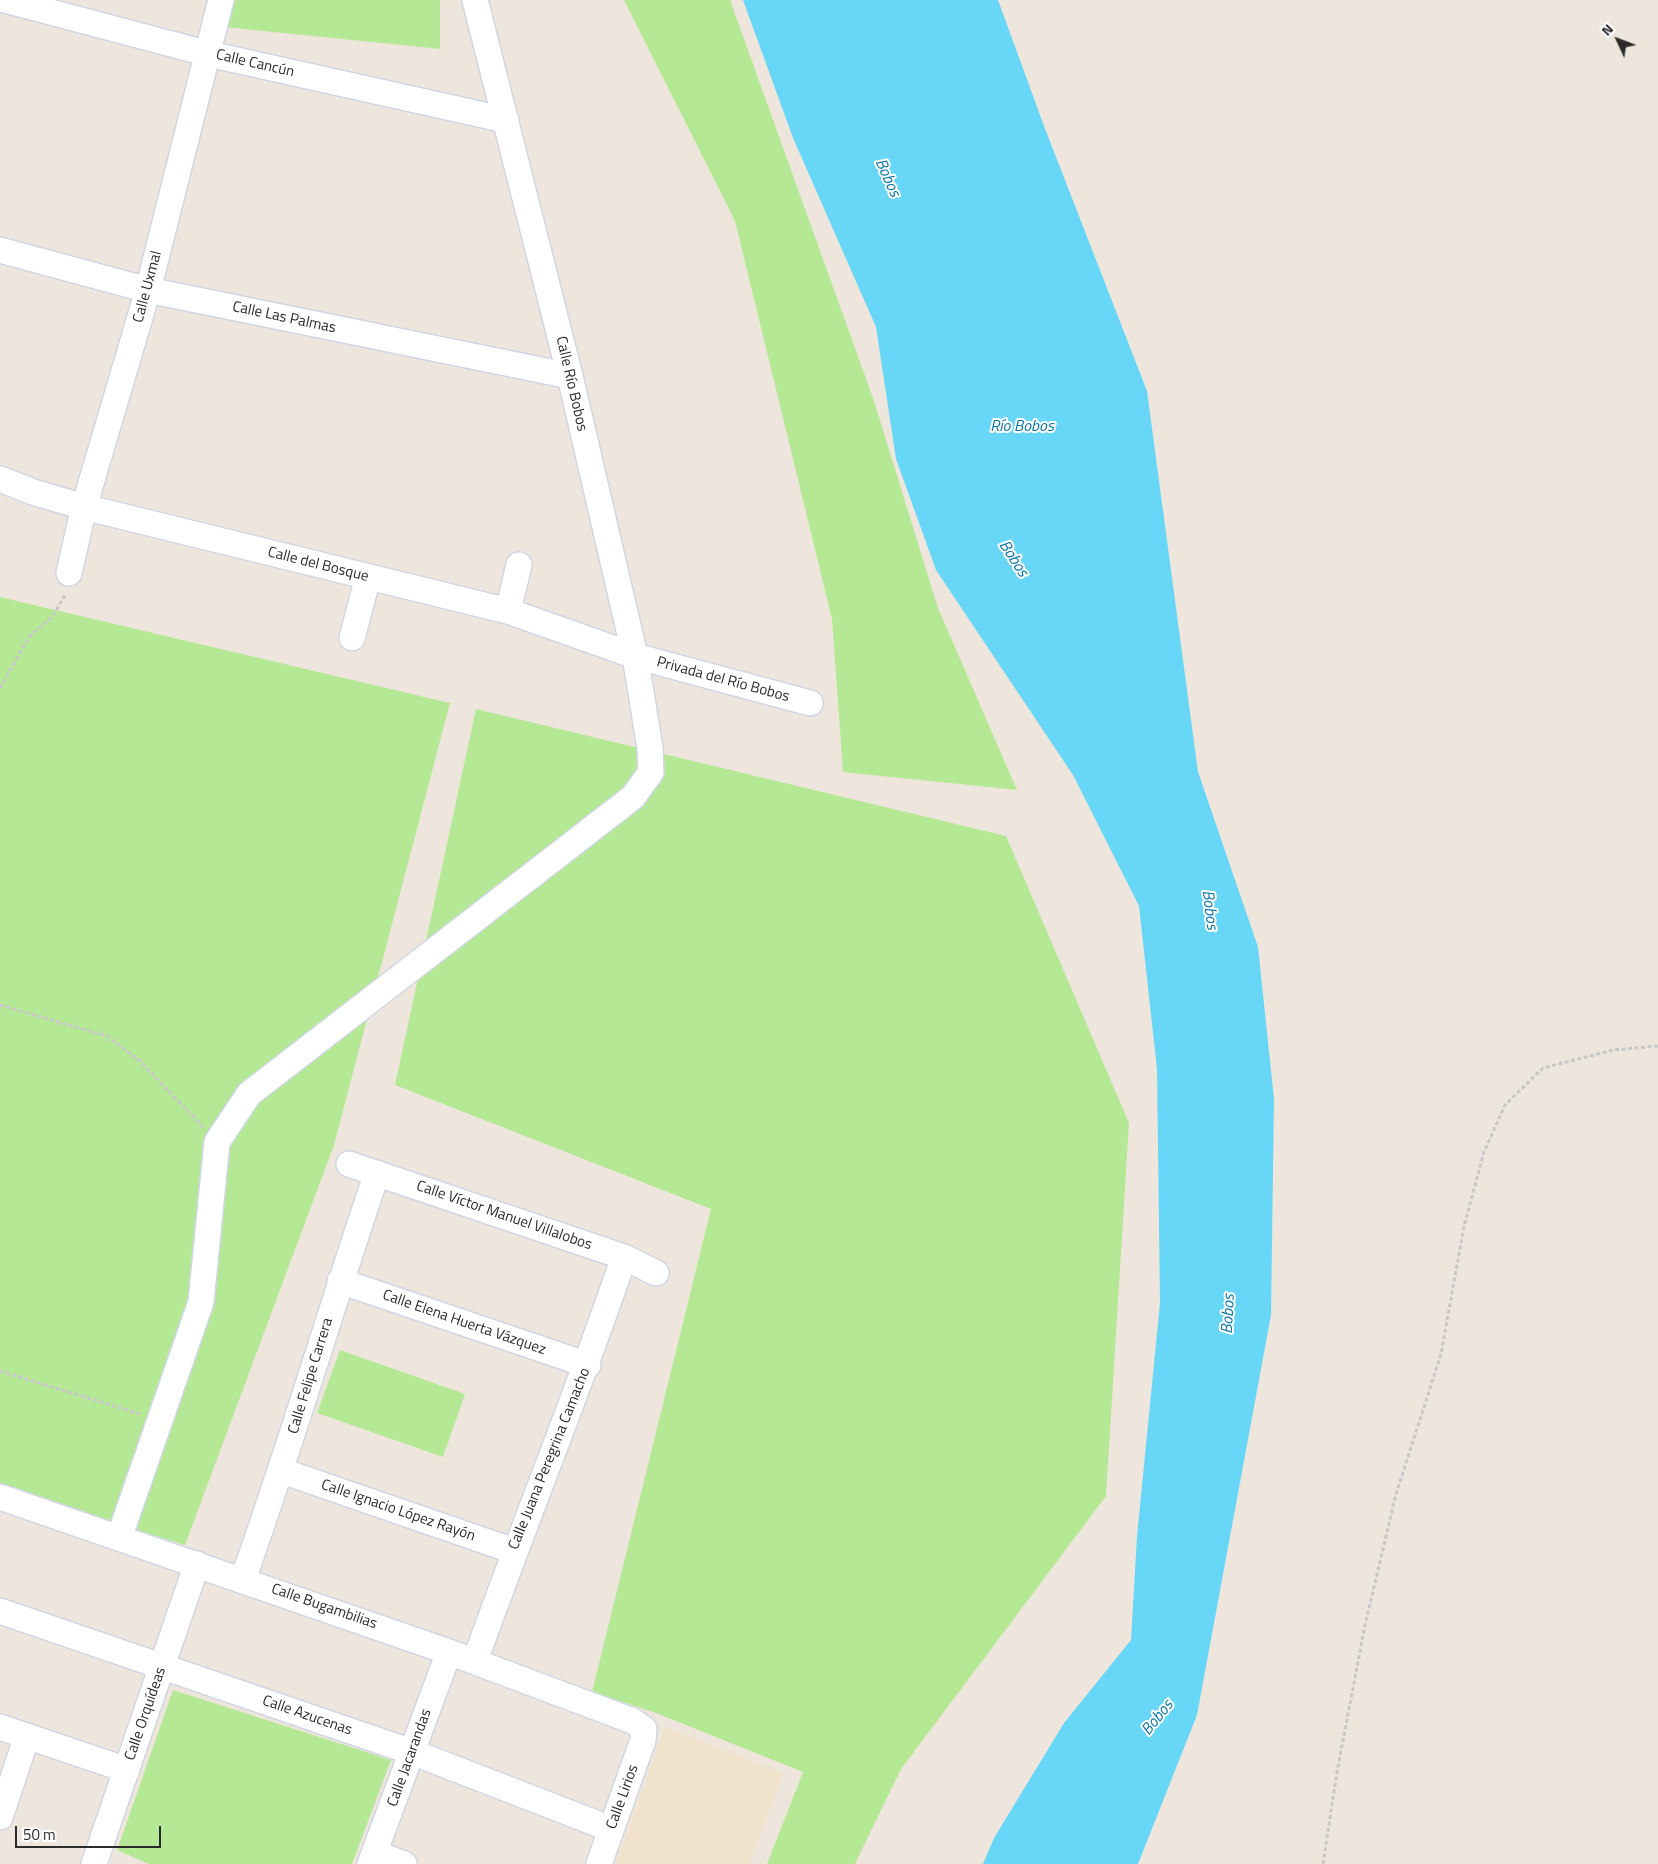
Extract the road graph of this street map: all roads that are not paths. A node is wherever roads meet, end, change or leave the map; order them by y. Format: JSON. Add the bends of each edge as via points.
{"nodes":[{"id":1,"x":5,"y":0,"type":"edge"},
{"id":2,"x":221,"y":0,"type":"edge"},
{"id":3,"x":475,"y":0,"type":"edge"},
{"id":4,"x":209,"y":54,"type":"junction"},
{"id":5,"x":506,"y":120,"type":"junction"},
{"id":6,"x":0,"y":250,"type":"edge"},
{"id":7,"x":148,"y":290,"type":"junction"},
{"id":8,"x":570,"y":376,"type":"junction"},
{"id":9,"x":0,"y":479,"type":"edge"},
{"id":10,"x":84,"y":506,"type":"junction"},
{"id":11,"x":519,"y":564,"type":"dead end"},
{"id":12,"x":69,"y":573,"type":"road end"},
{"id":13,"x":368,"y":577,"type":"junction"},
{"id":14,"x":508,"y":611,"type":"junction"},
{"id":15,"x":352,"y":638,"type":"dead end"},
{"id":16,"x":635,"y":656,"type":"junction"},
{"id":17,"x":810,"y":703,"type":"dead end"},
{"id":18,"x":349,"y":1164,"type":"dead end"},
{"id":19,"x":377,"y":1172,"type":"junction"},
{"id":20,"x":624,"y":1257,"type":"junction"},
{"id":21,"x":656,"y":1273,"type":"dead end"},
{"id":22,"x":340,"y":1281,"type":"junction"},
{"id":23,"x":588,"y":1365,"type":"junction"},
{"id":24,"x":282,"y":1471,"type":"junction"},
{"id":25,"x":0,"y":1496,"type":"edge"},
{"id":26,"x":119,"y":1538,"type":"junction"},
{"id":27,"x":514,"y":1551,"type":"junction"},
{"id":28,"x":197,"y":1564,"type":"junction"},
{"id":29,"x":243,"y":1579,"type":"junction"},
{"id":30,"x":0,"y":1611,"type":"edge"},
{"id":31,"x":449,"y":1652,"type":"junction"},
{"id":32,"x":475,"y":1661,"type":"junction"},
{"id":33,"x":163,"y":1667,"type":"junction"},
{"id":34,"x":0,"y":1727,"type":"edge"},
{"id":35,"x":644,"y":1729,"type":"joint"},
{"id":36,"x":26,"y":1736,"type":"junction"},
{"id":37,"x":412,"y":1752,"type":"junction"},
{"id":38,"x":127,"y":1770,"type":"junction"},
{"id":39,"x":0,"y":1817,"type":"edge"},
{"id":40,"x":611,"y":1829,"type":"junction"},
{"id":41,"x":372,"y":1859,"type":"edge"},
{"id":42,"x":94,"y":1864,"type":"edge"},
{"id":43,"x":404,"y":1864,"type":"edge"},
{"id":44,"x":599,"y":1864,"type":"edge"}],
"edges":[{"from":1,"to":4,"type":"street","name":"Calle Cancún"},
{"from":2,"to":4,"type":"street","name":"Calle Uxmal"},
{"from":3,"to":5,"type":"street","name":"Calle Río Bobos"},
{"from":4,"to":5,"type":"street","name":"Calle Cancún"},
{"from":4,"to":7,"type":"street","name":"Calle Uxmal"},
{"from":5,"to":8,"type":"street","name":"Calle Río Bobos"},
{"from":6,"to":7,"type":"street","name":"Calle Las Palmas"},
{"from":7,"to":8,"type":"street","name":"Calle Las Palmas"},
{"from":7,"to":10,"type":"street","name":"Calle Uxmal"},
{"from":8,"to":16,"type":"street","name":"Calle Río Bobos"},
{"from":9,"to":10,"type":"street","name":"Calle del Bosque"},
{"from":10,"to":12,"type":"street","name":"Calle Uxmal"},
{"from":10,"to":13,"type":"street","name":"Calle del Bosque"},
{"from":11,"to":14,"type":"street"},
{"from":13,"to":14,"type":"street","name":"Calle del Bosque"},
{"from":13,"to":15,"type":"street"},
{"from":14,"to":16,"type":"street","name":"Calle del Bosque"},
{"from":16,"to":17,"type":"street","name":"Privada del Río Bobos"},
{"from":16,"to":26,"type":"street","name":"Calle Río Bobos","via":[[651,772],[634,797],[249,1094],[217,1142],[200,1302]]},
{"from":18,"to":19,"type":"street","name":"Calle Víctor Manuel Villalobos"},
{"from":19,"to":20,"type":"street","name":"Calle Víctor Manuel Villalobos"},
{"from":19,"to":22,"type":"street","name":"Calle Felipe Carrera"},
{"from":20,"to":21,"type":"street","name":"Calle Víctor Manuel Villalobos"},
{"from":20,"to":23,"type":"street","name":"Calle Juana Peregrina Camacho"},
{"from":22,"to":23,"type":"street","name":"Calle Elena Huerta Vázquez"},
{"from":22,"to":24,"type":"street","name":"Calle Felipe Carrera"},
{"from":23,"to":27,"type":"street","name":"Calle Juana Peregrina Camacho"},
{"from":24,"to":27,"type":"street","name":"Calle Ignacio López Rayón"},
{"from":24,"to":29,"type":"street","name":"Calle Felipe Carrera"},
{"from":25,"to":26,"type":"street","name":"Calle Bugambilias"},
{"from":26,"to":28,"type":"street","name":"Calle Bugambilias"},
{"from":27,"to":32,"type":"street","name":"Calle Juana Peregrina Camacho"},
{"from":28,"to":29,"type":"street","name":"Calle Bugambilias"},
{"from":28,"to":33,"type":"street","name":"Calle Orquídeas"},
{"from":29,"to":31,"type":"street","name":"Calle Bugambilias"},
{"from":30,"to":33,"type":"street","name":"Calle Azucenas"},
{"from":31,"to":32,"type":"street","name":"Calle Bugambilias"},
{"from":31,"to":37,"type":"street","name":"Calle Jacarandas"},
{"from":32,"to":35,"type":"street","name":"Calle Bugambilias","via":[[633,1721]]},
{"from":33,"to":37,"type":"street","name":"Calle Azucenas"},
{"from":33,"to":38,"type":"street","name":"Calle Orquídeas"},
{"from":34,"to":36,"type":"street"},
{"from":35,"to":40,"type":"street","name":"Calle Lirios"},
{"from":36,"to":38,"type":"street"},
{"from":36,"to":39,"type":"street"},
{"from":37,"to":40,"type":"street","name":"Calle Azucenas"},
{"from":37,"to":41,"type":"street","name":"Calle Jacarandas"},
{"from":38,"to":42,"type":"street","name":"Calle Orquídeas"},
{"from":40,"to":44,"type":"street","name":"Calle Lirios"},
{"from":41,"to":43,"type":"street"}]}
